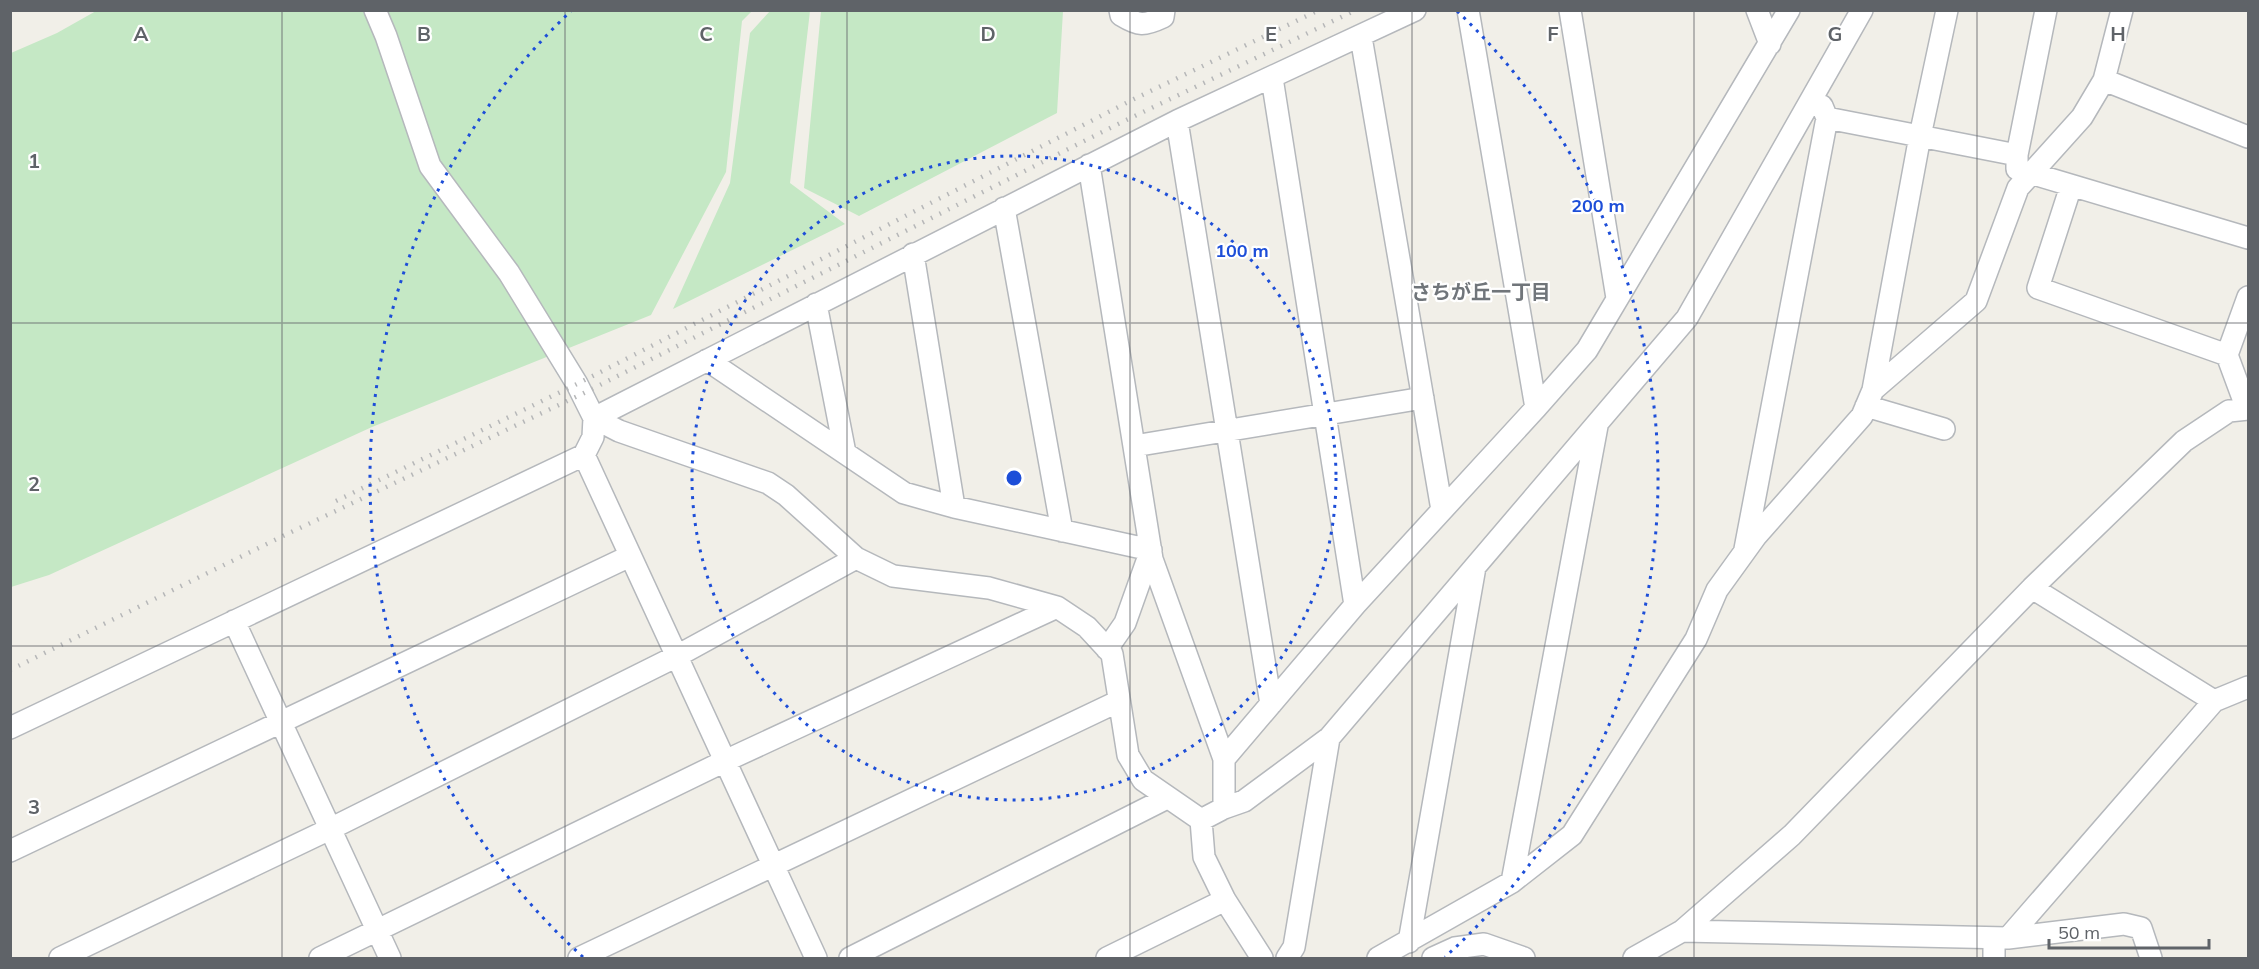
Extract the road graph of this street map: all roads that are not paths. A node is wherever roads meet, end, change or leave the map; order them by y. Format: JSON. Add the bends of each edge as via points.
{"nodes":[{"id":1,"x":375,"y":10,"type":"edge"},
{"id":2,"x":1120,"y":10,"type":"edge"},
{"id":3,"x":1164,"y":10,"type":"edge"},
{"id":4,"x":1415,"y":10,"type":"edge"},
{"id":5,"x":1468,"y":10,"type":"edge"},
{"id":6,"x":1570,"y":10,"type":"edge"},
{"id":7,"x":1757,"y":10,"type":"edge"},
{"id":8,"x":1789,"y":10,"type":"edge"},
{"id":9,"x":1862,"y":10,"type":"edge"},
{"id":10,"x":1947,"y":10,"type":"edge"},
{"id":11,"x":2046,"y":10,"type":"edge"},
{"id":12,"x":2122,"y":10,"type":"edge"},
{"id":13,"x":1360,"y":37,"type":"junction"},
{"id":14,"x":1770,"y":44,"type":"junction"},
{"id":15,"x":1272,"y":78,"type":"junction"},
{"id":16,"x":2104,"y":80,"type":"junction"},
{"id":17,"x":1816,"y":90,"type":"junction"},
{"id":18,"x":1827,"y":118,"type":"junction"},
{"id":19,"x":1177,"y":121,"type":"junction"},
{"id":20,"x":1920,"y":136,"type":"junction"},
{"id":21,"x":2248,"y":137,"type":"edge"},
{"id":22,"x":2017,"y":155,"type":"junction"},
{"id":23,"x":1089,"y":165,"type":"junction"},
{"id":24,"x":2024,"y":181,"type":"junction"},
{"id":25,"x":2071,"y":186,"type":"junction"},
{"id":26,"x":1004,"y":208,"type":"junction"},
{"id":27,"x":2248,"y":238,"type":"edge"},
{"id":28,"x":914,"y":254,"type":"junction"},
{"id":29,"x":2248,"y":297,"type":"edge"},
{"id":30,"x":1617,"y":298,"type":"junction"},
{"id":31,"x":816,"y":304,"type":"junction"},
{"id":32,"x":2227,"y":355,"type":"junction"},
{"id":33,"x":707,"y":360,"type":"junction"},
{"id":34,"x":1423,"y":398,"type":"junction"},
{"id":35,"x":1870,"y":398,"type":"junction"},
{"id":36,"x":1536,"y":408,"type":"junction"},
{"id":37,"x":2248,"y":409,"type":"edge"},
{"id":38,"x":1325,"y":414,"type":"junction"},
{"id":39,"x":594,"y":418,"type":"junction"},
{"id":40,"x":1598,"y":424,"type":"junction"},
{"id":41,"x":1227,"y":429,"type":"junction"},
{"id":42,"x":1944,"y":429,"type":"dead end"},
{"id":43,"x":1134,"y":446,"type":"junction"},
{"id":44,"x":845,"y":453,"type":"junction"},
{"id":45,"x":584,"y":455,"type":"junction"},
{"id":46,"x":954,"y":507,"type":"junction"},
{"id":47,"x":1442,"y":510,"type":"junction"},
{"id":48,"x":1062,"y":531,"type":"junction"},
{"id":49,"x":1151,"y":550,"type":"junction"},
{"id":50,"x":1744,"y":552,"type":"junction"},
{"id":51,"x":630,"y":556,"type":"junction"},
{"id":52,"x":856,"y":558,"type":"junction"},
{"id":53,"x":1475,"y":567,"type":"junction"},
{"id":54,"x":2032,"y":588,"type":"junction"},
{"id":55,"x":1355,"y":605,"type":"junction"},
{"id":56,"x":1057,"y":607,"type":"junction"},
{"id":57,"x":234,"y":621,"type":"junction"},
{"id":58,"x":1107,"y":649,"type":"junction"},
{"id":59,"x":676,"y":656,"type":"junction"},
{"id":60,"x":2248,"y":687,"type":"edge"},
{"id":61,"x":1119,"y":700,"type":"junction"},
{"id":62,"x":2214,"y":701,"type":"junction"},
{"id":63,"x":1271,"y":704,"type":"junction"},
{"id":64,"x":281,"y":723,"type":"junction"},
{"id":65,"x":10,"y":728,"type":"edge"},
{"id":66,"x":1329,"y":738,"type":"junction"},
{"id":67,"x":1224,"y":759,"type":"junction"},
{"id":68,"x":725,"y":761,"type":"junction"},
{"id":69,"x":1167,"y":798,"type":"junction"},
{"id":70,"x":1224,"y":808,"type":"junction"},
{"id":71,"x":1201,"y":820,"type":"junction"},
{"id":72,"x":330,"y":829,"type":"junction"},
{"id":73,"x":10,"y":851,"type":"edge"},
{"id":74,"x":772,"y":864,"type":"junction"},
{"id":75,"x":1512,"y":882,"type":"junction"},
{"id":76,"x":1225,"y":900,"type":"junction"},
{"id":77,"x":1682,"y":931,"type":"junction"},
{"id":78,"x":378,"y":932,"type":"junction"},
{"id":79,"x":1409,"y":942,"type":"junction"},
{"id":80,"x":1999,"y":945,"type":"edge"},
{"id":81,"x":60,"y":958,"type":"edge"},
{"id":82,"x":320,"y":958,"type":"edge"},
{"id":83,"x":390,"y":958,"type":"edge"},
{"id":84,"x":579,"y":958,"type":"edge"},
{"id":85,"x":816,"y":958,"type":"edge"},
{"id":86,"x":850,"y":958,"type":"edge"},
{"id":87,"x":1107,"y":958,"type":"edge"},
{"id":88,"x":1262,"y":958,"type":"edge"},
{"id":89,"x":1287,"y":958,"type":"edge"},
{"id":90,"x":1378,"y":958,"type":"edge"},
{"id":91,"x":1433,"y":958,"type":"edge"},
{"id":92,"x":1524,"y":958,"type":"edge"},
{"id":93,"x":1634,"y":958,"type":"edge"},
{"id":94,"x":2151,"y":958,"type":"edge"}],
"edges":[{"from":1,"to":39,"type":"street","via":[[430,166],[509,273]]},
{"from":2,"to":3,"type":"street","via":[[1135,24],[1150,24],[1163,17]]},
{"from":4,"to":13,"type":"street"},
{"from":5,"to":36,"type":"street"},
{"from":6,"to":30,"type":"street"},
{"from":7,"to":14,"type":"street"},
{"from":8,"to":14,"type":"street"},
{"from":9,"to":17,"type":"street"},
{"from":10,"to":20,"type":"street"},
{"from":11,"to":22,"type":"street"},
{"from":12,"to":16,"type":"street"},
{"from":13,"to":15,"type":"street"},
{"from":13,"to":34,"type":"street"},
{"from":14,"to":30,"type":"street"},
{"from":15,"to":19,"type":"street"},
{"from":15,"to":38,"type":"street"},
{"from":16,"to":21,"type":"street"},
{"from":16,"to":24,"type":"street","via":[[2082,117]]},
{"from":17,"to":18,"type":"street"},
{"from":17,"to":40,"type":"street","via":[[1687,318]]},
{"from":18,"to":20,"type":"street"},
{"from":18,"to":50,"type":"street"},
{"from":19,"to":23,"type":"street"},
{"from":19,"to":41,"type":"street"},
{"from":20,"to":22,"type":"street"},
{"from":20,"to":35,"type":"street"},
{"from":22,"to":24,"type":"street"},
{"from":23,"to":26,"type":"street"},
{"from":23,"to":43,"type":"street"},
{"from":24,"to":25,"type":"street"},
{"from":24,"to":35,"type":"street","via":[[1976,301]]},
{"from":25,"to":27,"type":"street"},
{"from":25,"to":32,"type":"street","via":[[2038,288]]},
{"from":26,"to":28,"type":"street"},
{"from":26,"to":48,"type":"street"},
{"from":28,"to":31,"type":"street"},
{"from":28,"to":46,"type":"street"},
{"from":29,"to":32,"type":"street"},
{"from":30,"to":36,"type":"street","via":[[1587,350]]},
{"from":31,"to":33,"type":"street"},
{"from":31,"to":44,"type":"street"},
{"from":32,"to":37,"type":"street"},
{"from":33,"to":39,"type":"street"},
{"from":33,"to":44,"type":"street"},
{"from":34,"to":38,"type":"street"},
{"from":34,"to":47,"type":"street"},
{"from":35,"to":42,"type":"street"},
{"from":35,"to":50,"type":"street","via":[[1862,416]]},
{"from":36,"to":47,"type":"street"},
{"from":37,"to":54,"type":"street","via":[[2229,411],[2184,441]]},
{"from":38,"to":41,"type":"street"},
{"from":38,"to":55,"type":"street"},
{"from":39,"to":45,"type":"street","via":[[592,437]]},
{"from":39,"to":52,"type":"street","via":[[619,431],[768,483]]},
{"from":40,"to":53,"type":"street"},
{"from":40,"to":75,"type":"street"},
{"from":41,"to":43,"type":"street"},
{"from":41,"to":63,"type":"street"},
{"from":43,"to":49,"type":"street"},
{"from":44,"to":46,"type":"street","via":[[904,493]]},
{"from":45,"to":51,"type":"street"},
{"from":45,"to":57,"type":"street"},
{"from":46,"to":48,"type":"street"},
{"from":47,"to":55,"type":"street"},
{"from":48,"to":49,"type":"street"},
{"from":49,"to":58,"type":"street","via":[[1125,623]]},
{"from":49,"to":67,"type":"street"},
{"from":50,"to":75,"type":"street","via":[[1717,591],[1696,639],[1572,835]]},
{"from":51,"to":59,"type":"street"},
{"from":51,"to":64,"type":"street"},
{"from":52,"to":56,"type":"street","via":[[893,576],[989,588]]},
{"from":52,"to":59,"type":"street"},
{"from":53,"to":66,"type":"street"},
{"from":53,"to":79,"type":"street"},
{"from":54,"to":62,"type":"street"},
{"from":54,"to":77,"type":"street","via":[[1792,835]]},
{"from":55,"to":63,"type":"street"},
{"from":56,"to":58,"type":"street","via":[[1087,627]]},
{"from":56,"to":68,"type":"street"},
{"from":57,"to":64,"type":"street"},
{"from":57,"to":65,"type":"street"},
{"from":58,"to":61,"type":"street","via":[[1112,654]]},
{"from":59,"to":68,"type":"street"},
{"from":59,"to":72,"type":"street"},
{"from":60,"to":62,"type":"street"},
{"from":61,"to":69,"type":"street","via":[[1128,755],[1143,780]]},
{"from":61,"to":74,"type":"street"},
{"from":62,"to":80,"type":"street"},
{"from":63,"to":67,"type":"street"},
{"from":64,"to":72,"type":"street"},
{"from":64,"to":73,"type":"street"},
{"from":66,"to":70,"type":"street","via":[[1244,801]]},
{"from":66,"to":89,"type":"street","via":[[1294,947]]},
{"from":67,"to":70,"type":"street"},
{"from":68,"to":74,"type":"street"},
{"from":68,"to":78,"type":"street"},
{"from":69,"to":71,"type":"street"},
{"from":69,"to":86,"type":"street"},
{"from":70,"to":71,"type":"street"},
{"from":71,"to":76,"type":"street","via":[[1204,857]]},
{"from":72,"to":78,"type":"street"},
{"from":72,"to":81,"type":"street"},
{"from":74,"to":84,"type":"street"},
{"from":74,"to":85,"type":"street"},
{"from":75,"to":79,"type":"street"},
{"from":76,"to":87,"type":"street"},
{"from":76,"to":88,"type":"street"},
{"from":77,"to":80,"type":"street"},
{"from":77,"to":93,"type":"street"},
{"from":78,"to":82,"type":"street"},
{"from":78,"to":83,"type":"street"},
{"from":79,"to":90,"type":"street"},
{"from":80,"to":94,"type":"street","via":[[2124,924],[2141,928]]},
{"from":91,"to":92,"type":"street","via":[[1455,948],[1484,944]]}]}
